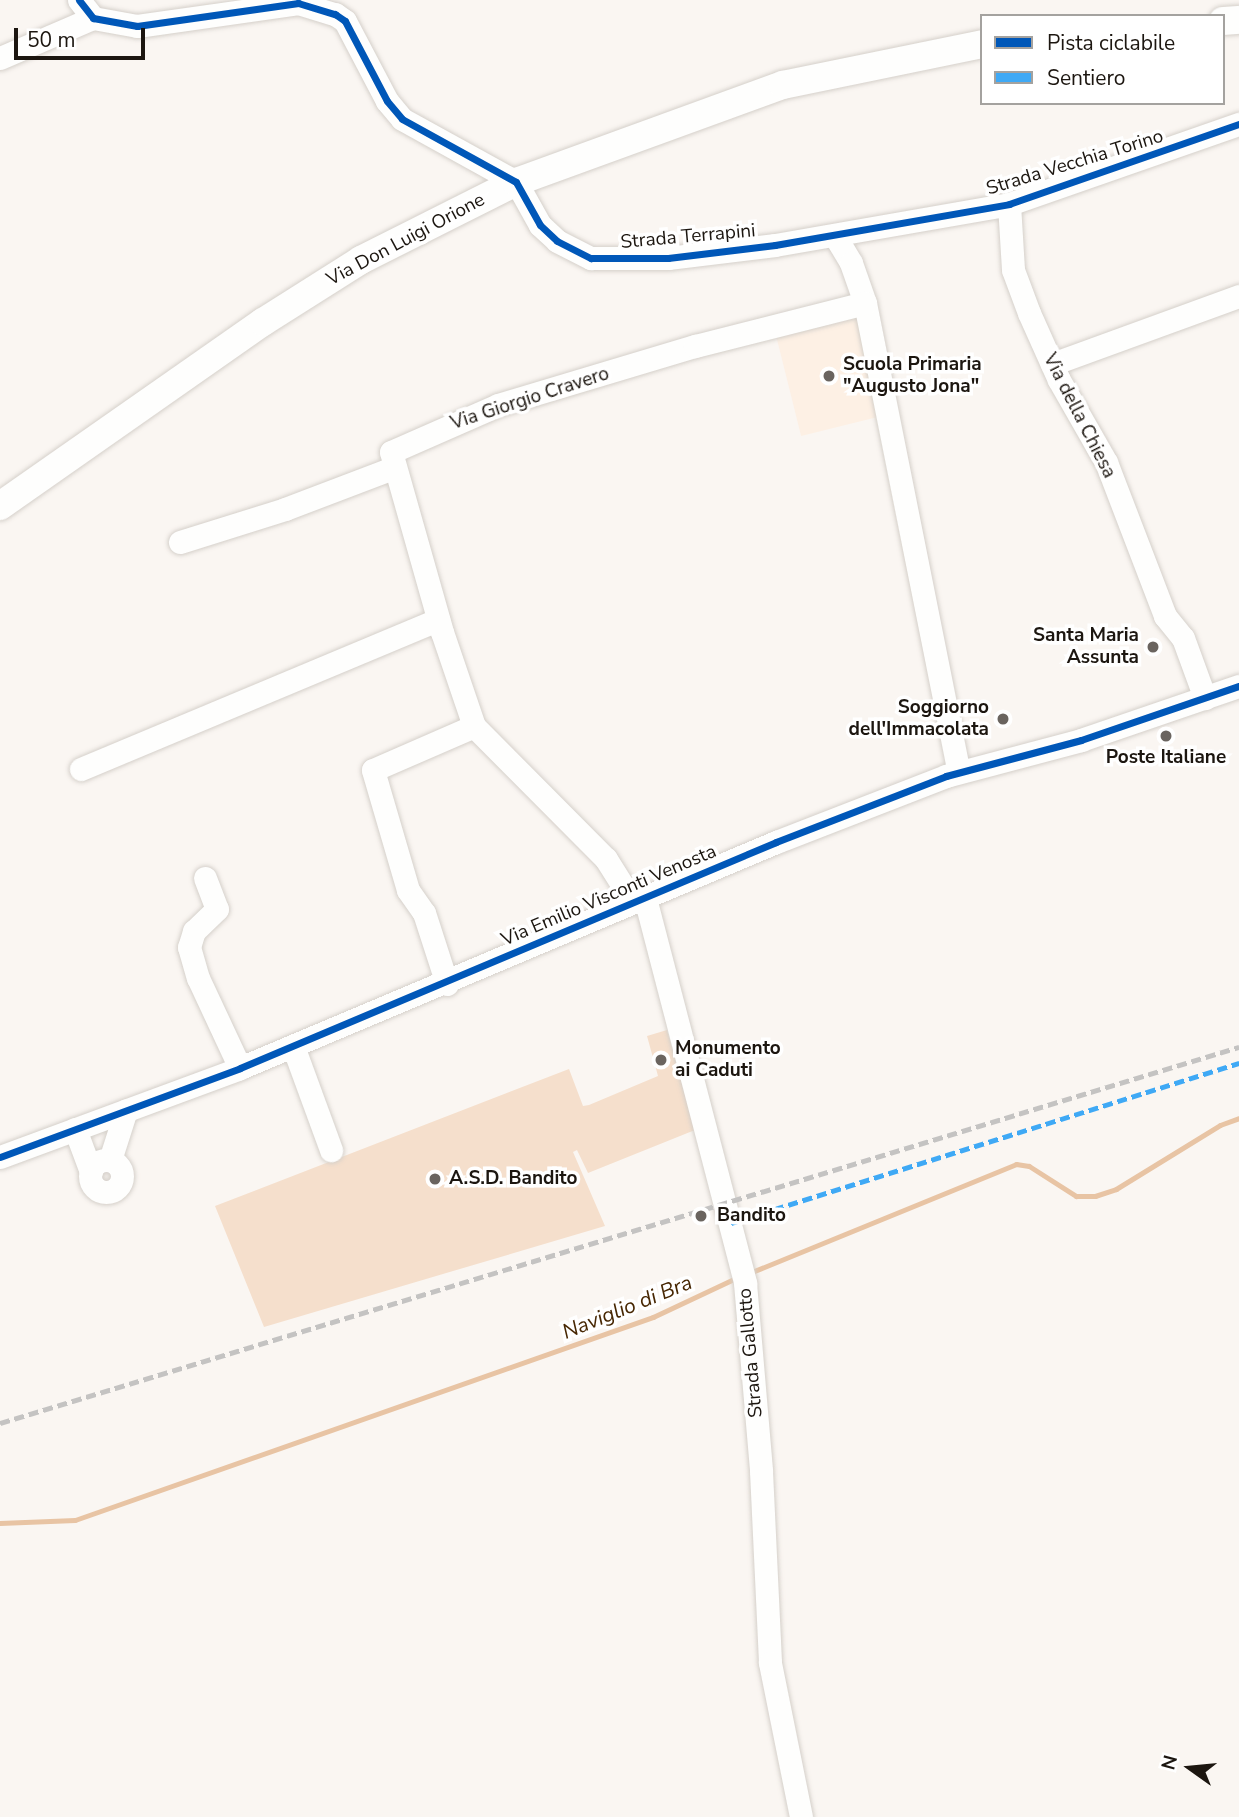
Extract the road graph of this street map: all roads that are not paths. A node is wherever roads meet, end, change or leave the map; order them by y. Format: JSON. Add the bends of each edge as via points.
{"nodes":[{"id":1,"x":86,"y":9,"type":"edge"},
{"id":2,"x":973,"y":45,"type":"edge"},
{"id":3,"x":0,"y":58,"type":"edge"},
{"id":4,"x":1239,"y":124,"type":"edge"},
{"id":5,"x":516,"y":182,"type":"junction"},
{"id":6,"x":1009,"y":204,"type":"junction"},
{"id":7,"x":835,"y":236,"type":"junction"},
{"id":8,"x":1239,"y":296,"type":"edge"},
{"id":9,"x":865,"y":303,"type":"junction"},
{"id":10,"x":1052,"y":364,"type":"junction"},
{"id":11,"x":393,"y":468,"type":"junction"},
{"id":12,"x":0,"y":506,"type":"edge"},
{"id":13,"x":180,"y":542,"type":"dead end"},
{"id":14,"x":438,"y":620,"type":"junction"},
{"id":15,"x":1239,"y":686,"type":"edge"},
{"id":16,"x":1205,"y":698,"type":"junction"},
{"id":17,"x":474,"y":726,"type":"junction"},
{"id":18,"x":81,"y":769,"type":"dead end"},
{"id":19,"x":959,"y":772,"type":"junction"},
{"id":20,"x":205,"y":878,"type":"dead end"},
{"id":21,"x":639,"y":900,"type":"junction"},
{"id":22,"x":447,"y":984,"type":"junction"},
{"id":23,"x":293,"y":1046,"type":"junction"},
{"id":24,"x":240,"y":1068,"type":"junction"},
{"id":25,"x":126,"y":1110,"type":"junction"},
{"id":26,"x":75,"y":1129,"type":"junction"},
{"id":27,"x":331,"y":1150,"type":"dead end"},
{"id":28,"x":0,"y":1157,"type":"edge"},
{"id":29,"x":801,"y":1817,"type":"edge"}],
"edges":[{"from":1,"to":3,"type":"street"},
{"from":1,"to":5,"type":"street","via":[[137,26],[298,3],[335,14],[345,21],[387,101],[402,119]]},
{"from":2,"to":5,"type":"main road","name":"Via Don Luigi Orione","via":[[783,85]]},
{"from":4,"to":6,"type":"street","name":"Strada Vecchia Torino"},
{"from":5,"to":7,"type":"street","name":"Strada Terrapini","via":[[540,225],[557,241],[591,258],[667,258]]},
{"from":5,"to":12,"type":"main road","name":"Via Don Luigi Orione","via":[[361,260],[253,328]]},
{"from":6,"to":7,"type":"street","name":"Strada Vecchia Torino","via":[[859,227]]},
{"from":6,"to":10,"type":"street","name":"Via della Chiesa","via":[[1013,270]]},
{"from":7,"to":9,"type":"street","via":[[851,263]]},
{"from":8,"to":10,"type":"street"},
{"from":9,"to":11,"type":"street","name":"Via Giorgio Cravero","via":[[695,346],[498,405],[400,445],[391,452]]},
{"from":9,"to":19,"type":"street"},
{"from":10,"to":16,"type":"street","name":"Via della Chiesa","via":[[1106,462],[1165,616],[1183,638]]},
{"from":11,"to":13,"type":"street"},
{"from":11,"to":14,"type":"street","name":"Via Emilio Visconti Venosta"},
{"from":14,"to":17,"type":"street","name":"Via Emilio Visconti Venosta"},
{"from":14,"to":18,"type":"street"},
{"from":15,"to":16,"type":"street","name":"Via Emilio Visconti Venosta"},
{"from":16,"to":19,"type":"street","name":"Via Emilio Visconti Venosta","via":[[1081,740]]},
{"from":17,"to":21,"type":"street","name":"Via Emilio Visconti Venosta","via":[[606,859]]},
{"from":17,"to":22,"type":"street","via":[[373,771],[408,890],[424,912]]},
{"from":19,"to":21,"type":"street","name":"Via Emilio Visconti Venosta"},
{"from":20,"to":24,"type":"street","via":[[217,909],[194,931],[189,947],[198,978]]},
{"from":21,"to":22,"type":"street","name":"Via Emilio Visconti Venosta"},
{"from":21,"to":29,"type":"street","name":"Strada Gallotto","via":[[744,1276],[761,1471],[770,1663]]},
{"from":22,"to":23,"type":"street","name":"Via Emilio Visconti Venosta"},
{"from":23,"to":24,"type":"street","name":"Via Emilio Visconti Venosta"},
{"from":23,"to":27,"type":"street"},
{"from":24,"to":25,"type":"street","name":"Via Emilio Visconti Venosta"},
{"from":25,"to":26,"type":"street","name":"Via Emilio Visconti Venosta"},
{"from":25,"to":26,"type":"street","via":[[100,1166]]},
{"from":26,"to":28,"type":"street","name":"Via Emilio Visconti Venosta"}]}
